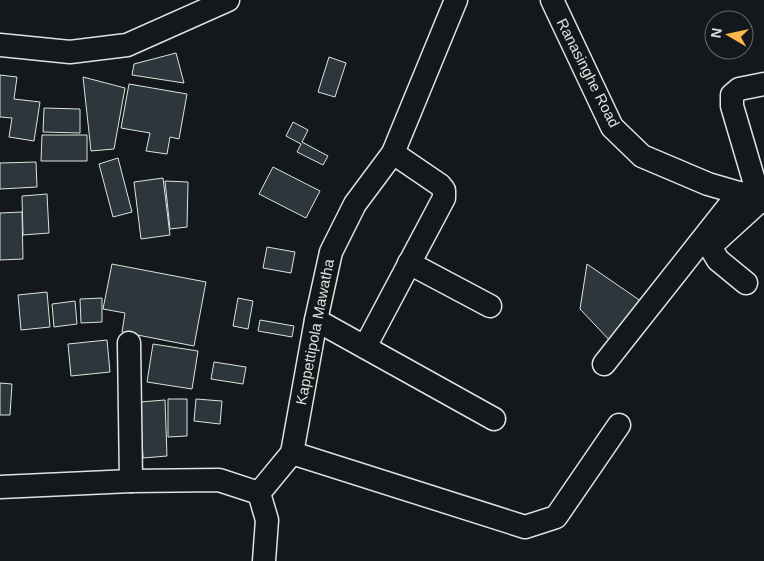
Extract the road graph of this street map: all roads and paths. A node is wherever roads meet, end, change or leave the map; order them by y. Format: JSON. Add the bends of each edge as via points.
{"nodes":[{"id":1,"x":228,"y":0,"type":"edge"},
{"id":2,"x":456,"y":0,"type":"edge"},
{"id":3,"x":552,"y":0,"type":"edge"},
{"id":4,"x":0,"y":45,"type":"edge"},
{"id":5,"x":764,"y":84,"type":"edge"},
{"id":6,"x":392,"y":153,"type":"junction"},
{"id":7,"x":739,"y":193,"type":"junction"},
{"id":8,"x":762,"y":202,"type":"edge"},
{"id":9,"x":409,"y":263,"type":"junction"},
{"id":10,"x":746,"y":283,"type":"dead end"},
{"id":11,"x":490,"y":306,"type":"dead end"},
{"id":12,"x":316,"y":320,"type":"junction"},
{"id":13,"x":129,"y":343,"type":"dead end"},
{"id":14,"x":366,"y":347,"type":"junction"},
{"id":15,"x":604,"y":364,"type":"dead end"},
{"id":16,"x":494,"y":419,"type":"dead end"},
{"id":17,"x":619,"y":424,"type":"dead end"},
{"id":18,"x":292,"y":453,"type":"junction"},
{"id":19,"x":131,"y":482,"type":"junction"},
{"id":20,"x":0,"y":487,"type":"edge"},
{"id":21,"x":260,"y":493,"type":"junction"},
{"id":22,"x":264,"y":561,"type":"edge"}],
"edges":[{"from":1,"to":4,"type":"street","via":[[127,45],[70,52]]},
{"from":2,"to":6,"type":"street","name":"Kappettipola Mawatha"},
{"from":3,"to":7,"type":"street","name":"Ranasinghe Road","via":[[612,127],[642,156],[708,184]]},
{"from":5,"to":8,"type":"street","via":[[739,89],[732,95],[732,106]]},
{"from":6,"to":9,"type":"street","via":[[444,190],[444,198]]},
{"from":6,"to":12,"type":"street","name":"Kappettipola Mawatha","via":[[355,204],[331,252]]},
{"from":7,"to":8,"type":"street","name":"Ranasinghe Road"},
{"from":7,"to":15,"type":"street"},
{"from":8,"to":10,"type":"street","via":[[715,242],[712,250],[718,260]]},
{"from":9,"to":11,"type":"street"},
{"from":9,"to":14,"type":"street"},
{"from":12,"to":14,"type":"street"},
{"from":12,"to":18,"type":"street","name":"Kappettipola Mawatha"},
{"from":13,"to":19,"type":"street"},
{"from":14,"to":16,"type":"street"},
{"from":17,"to":18,"type":"street","via":[[556,517],[525,527]]},
{"from":18,"to":21,"type":"street","name":"Kappettipola Mawatha"},
{"from":19,"to":20,"type":"street"},
{"from":19,"to":21,"type":"street","via":[[218,480]]},
{"from":21,"to":22,"type":"street","via":[[267,520]]}]}
